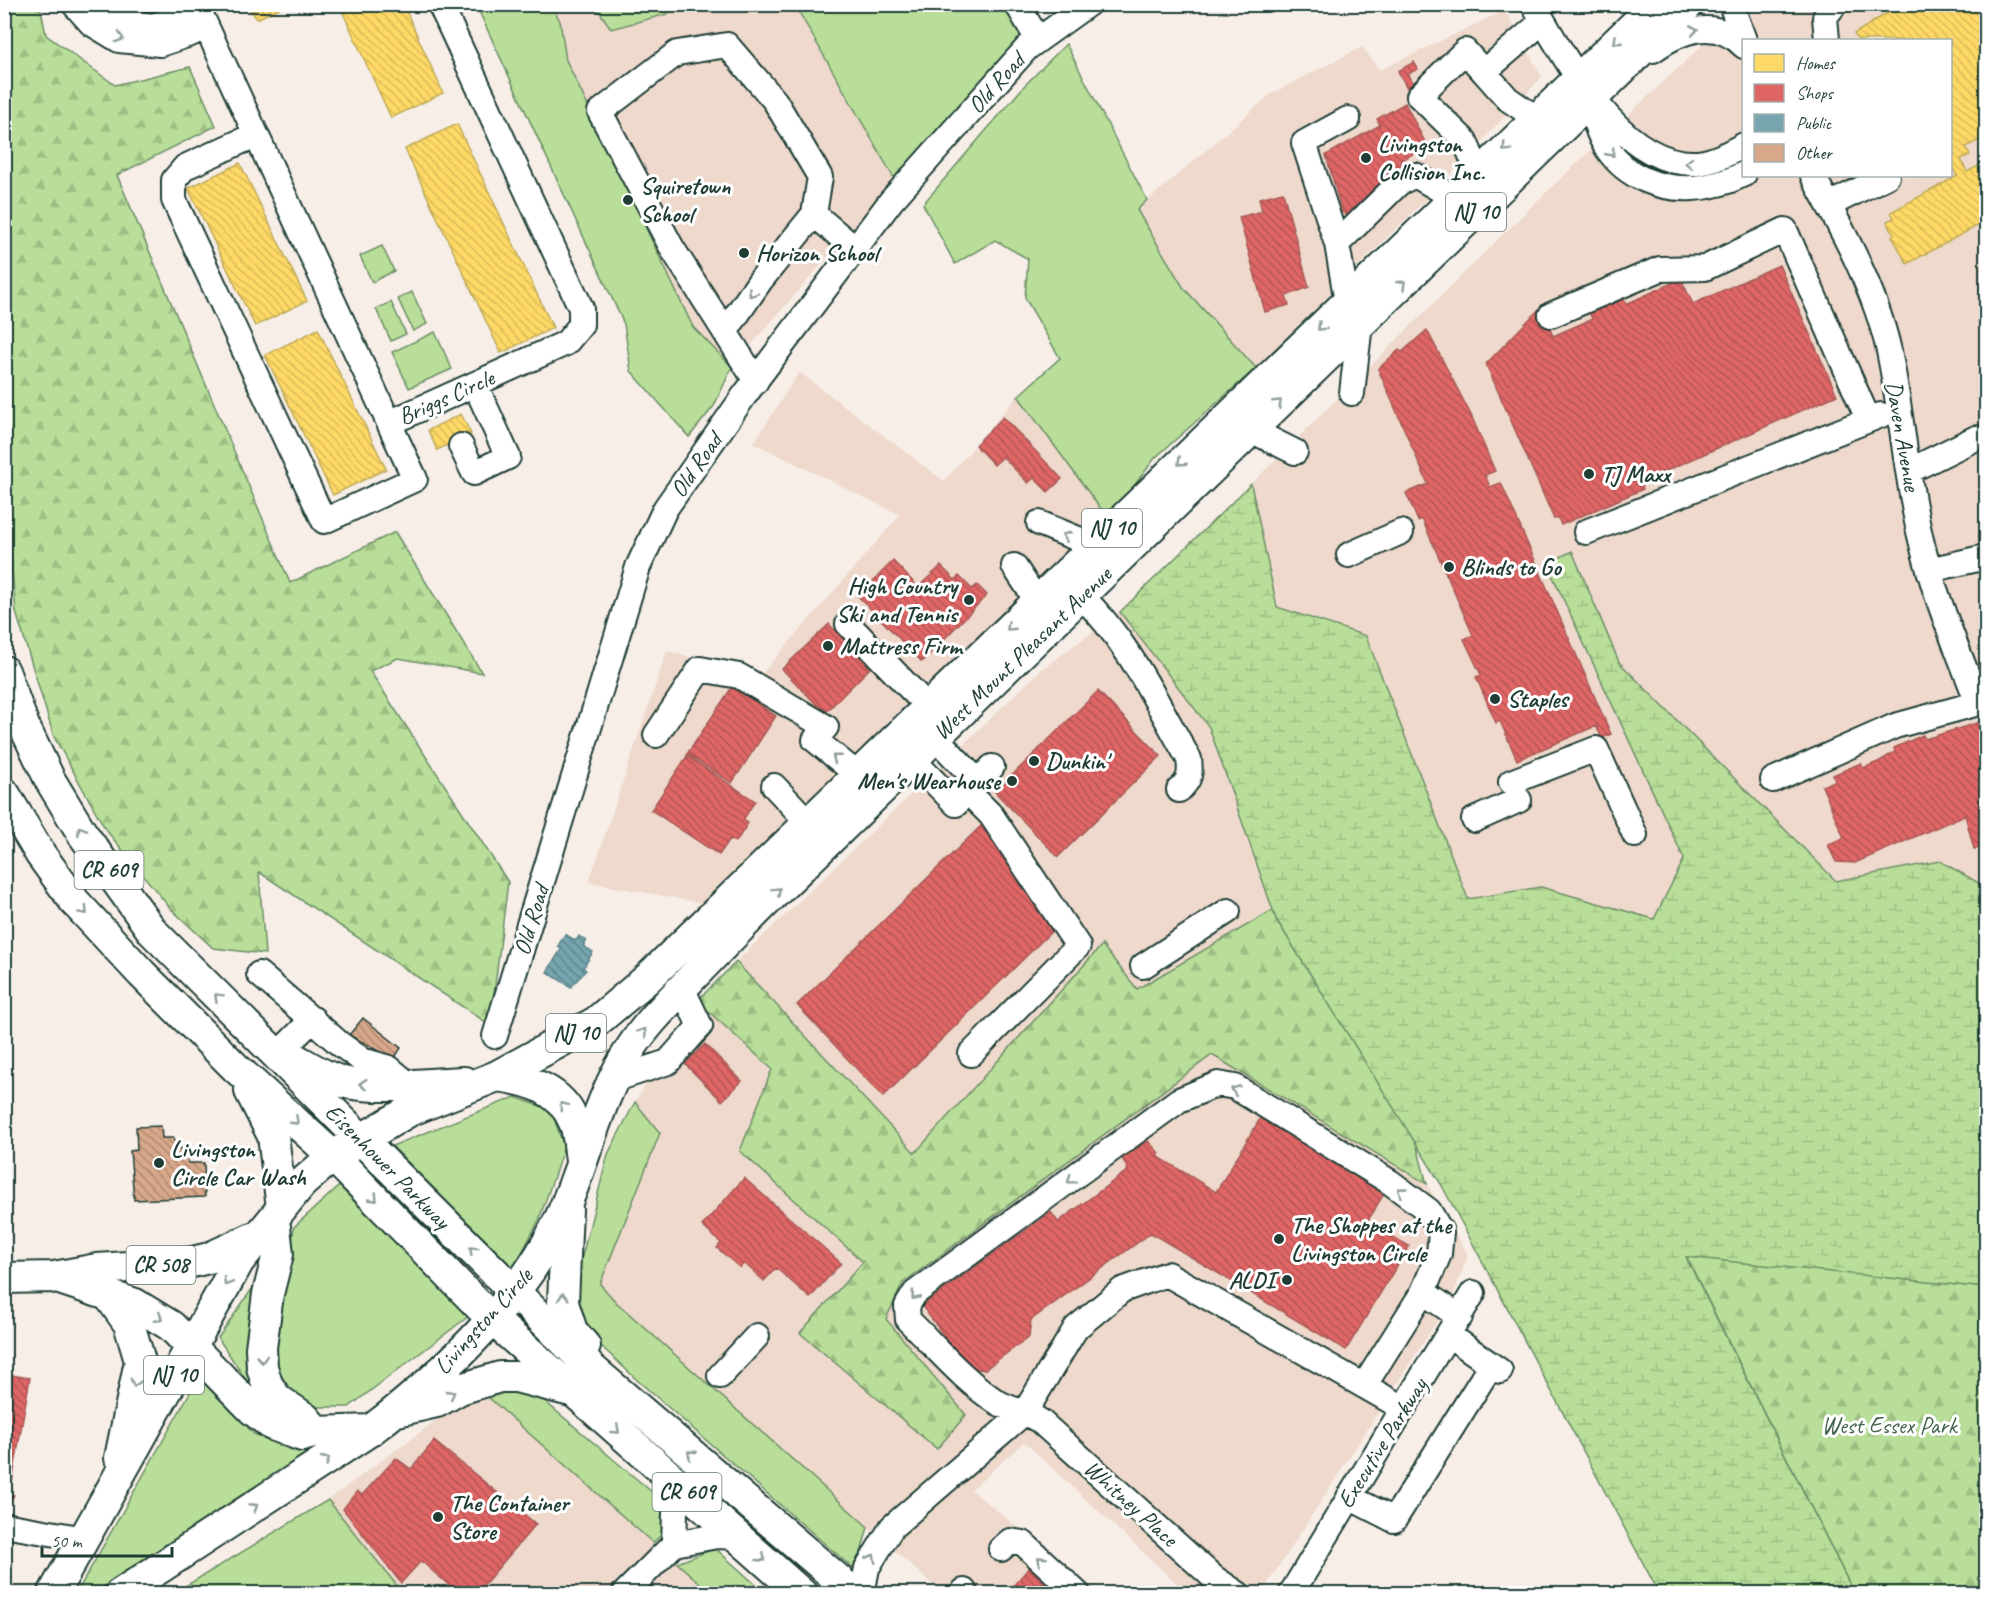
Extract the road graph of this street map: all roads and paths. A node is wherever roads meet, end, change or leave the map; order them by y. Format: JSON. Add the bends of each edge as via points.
{"nodes":[{"id":1,"x":74,"y":4,"type":"edge"},
{"id":2,"x":98,"y":4,"type":"edge"},
{"id":3,"x":440,"y":4,"type":"edge"},
{"id":4,"x":1017,"y":4,"type":"edge"},
{"id":5,"x":1088,"y":4,"type":"edge"},
{"id":6,"x":1656,"y":4,"type":"edge"},
{"id":7,"x":1689,"y":4,"type":"edge"},
{"id":8,"x":1731,"y":4,"type":"edge"},
{"id":9,"x":1835,"y":4,"type":"edge"},
{"id":10,"x":199,"y":13,"type":"edge"},
{"id":11,"x":1538,"y":13,"type":"edge"},
{"id":12,"x":1744,"y":39,"type":"edge"},
{"id":13,"x":1827,"y":39,"type":"edge"},
{"id":14,"x":1038,"y":40,"type":"junction"},
{"id":15,"x":1742,"y":45,"type":"edge"},
{"id":16,"x":1484,"y":72,"type":"junction"},
{"id":17,"x":1593,"y":86,"type":"junction"},
{"id":18,"x":1348,"y":118,"type":"dead end"},
{"id":19,"x":1536,"y":118,"type":"junction"},
{"id":20,"x":255,"y":135,"type":"junction"},
{"id":21,"x":1742,"y":145,"type":"edge"},
{"id":22,"x":1742,"y":174,"type":"edge"},
{"id":23,"x":1479,"y":175,"type":"junction"},
{"id":24,"x":1815,"y":177,"type":"edge"},
{"id":25,"x":1885,"y":177,"type":"edge"},
{"id":26,"x":1455,"y":198,"type":"junction"},
{"id":27,"x":1829,"y":205,"type":"junction"},
{"id":28,"x":814,"y":214,"type":"junction"},
{"id":29,"x":1337,"y":244,"type":"junction"},
{"id":30,"x":855,"y":249,"type":"junction"},
{"id":31,"x":1353,"y":313,"type":"junction"},
{"id":32,"x":1551,"y":315,"type":"dead end"},
{"id":33,"x":724,"y":332,"type":"junction"},
{"id":34,"x":756,"y":381,"type":"junction"},
{"id":35,"x":474,"y":384,"type":"junction"},
{"id":36,"x":1352,"y":393,"type":"dead end"},
{"id":37,"x":1898,"y":411,"type":"junction"},
{"id":38,"x":1868,"y":419,"type":"junction"},
{"id":39,"x":389,"y":423,"type":"junction"},
{"id":40,"x":1251,"y":430,"type":"junction"},
{"id":41,"x":1976,"y":438,"type":"dead end"},
{"id":42,"x":461,"y":446,"type":"dead end"},
{"id":43,"x":1295,"y":452,"type":"dead end"},
{"id":44,"x":1909,"y":471,"type":"junction"},
{"id":45,"x":1038,"y":523,"type":"dead end"},
{"id":46,"x":1401,"y":532,"type":"dead end"},
{"id":47,"x":1586,"y":532,"type":"dead end"},
{"id":48,"x":1095,"y":546,"type":"junction"},
{"id":49,"x":1349,"y":555,"type":"dead end"},
{"id":50,"x":1986,"y":557,"type":"edge"},
{"id":51,"x":1014,"y":566,"type":"dead end"},
{"id":52,"x":1929,"y":570,"type":"junction"},
{"id":53,"x":1081,"y":596,"type":"junction"},
{"id":54,"x":1037,"y":601,"type":"junction"},
{"id":55,"x":848,"y":624,"type":"dead end"},
{"id":56,"x":4,"y":671,"type":"edge"},
{"id":57,"x":1982,"y":702,"type":"edge"},
{"id":58,"x":928,"y":707,"type":"junction"},
{"id":59,"x":656,"y":735,"type":"dead end"},
{"id":60,"x":935,"y":737,"type":"junction"},
{"id":61,"x":912,"y":759,"type":"junction"},
{"id":62,"x":858,"y":775,"type":"junction"},
{"id":63,"x":1773,"y":780,"type":"dead end"},
{"id":64,"x":774,"y":786,"type":"dead end"},
{"id":65,"x":1179,"y":790,"type":"dead end"},
{"id":66,"x":4,"y":793,"type":"edge"},
{"id":67,"x":956,"y":804,"type":"dead end"},
{"id":68,"x":1474,"y":820,"type":"dead end"},
{"id":69,"x":808,"y":822,"type":"junction"},
{"id":70,"x":1635,"y":835,"type":"dead end"},
{"id":71,"x":1228,"y":910,"type":"dead end"},
{"id":72,"x":1143,"y":966,"type":"dead end"},
{"id":73,"x":259,"y":974,"type":"dead end"},
{"id":74,"x":682,"y":988,"type":"junction"},
{"id":75,"x":313,"y":1019,"type":"junction"},
{"id":76,"x":495,"y":1036,"type":"dead end"},
{"id":77,"x":270,"y":1045,"type":"junction"},
{"id":78,"x":971,"y":1054,"type":"dead end"},
{"id":79,"x":236,"y":1068,"type":"junction"},
{"id":80,"x":491,"y":1078,"type":"junction"},
{"id":81,"x":613,"y":1080,"type":"junction"},
{"id":82,"x":408,"y":1084,"type":"junction"},
{"id":83,"x":361,"y":1139,"type":"junction"},
{"id":84,"x":333,"y":1156,"type":"junction"},
{"id":85,"x":581,"y":1160,"type":"junction"},
{"id":86,"x":567,"y":1204,"type":"junction"},
{"id":87,"x":273,"y":1220,"type":"junction"},
{"id":88,"x":54,"y":1277,"type":"junction"},
{"id":89,"x":4,"y":1278,"type":"edge"},
{"id":90,"x":514,"y":1291,"type":"junction"},
{"id":91,"x":1423,"y":1292,"type":"junction"},
{"id":92,"x":106,"y":1293,"type":"junction"},
{"id":93,"x":1473,"y":1293,"type":"dead end"},
{"id":94,"x":492,"y":1318,"type":"junction"},
{"id":95,"x":1454,"y":1326,"type":"junction"},
{"id":96,"x":757,"y":1336,"type":"dead end"},
{"id":97,"x":191,"y":1345,"type":"junction"},
{"id":98,"x":592,"y":1369,"type":"junction"},
{"id":99,"x":720,"y":1376,"type":"dead end"},
{"id":100,"x":1364,"y":1386,"type":"junction"},
{"id":101,"x":572,"y":1392,"type":"junction"},
{"id":102,"x":1403,"y":1408,"type":"junction"},
{"id":103,"x":395,"y":1412,"type":"junction"},
{"id":104,"x":1025,"y":1412,"type":"junction"},
{"id":105,"x":371,"y":1430,"type":"junction"},
{"id":106,"x":317,"y":1432,"type":"junction"},
{"id":107,"x":676,"y":1482,"type":"junction"},
{"id":108,"x":115,"y":1483,"type":"junction"},
{"id":109,"x":1349,"y":1497,"type":"junction"},
{"id":110,"x":4,"y":1525,"type":"edge"},
{"id":111,"x":738,"y":1537,"type":"junction"},
{"id":112,"x":85,"y":1539,"type":"junction"},
{"id":113,"x":674,"y":1544,"type":"junction"},
{"id":114,"x":1001,"y":1549,"type":"dead end"},
{"id":115,"x":53,"y":1593,"type":"edge"},
{"id":116,"x":120,"y":1593,"type":"edge"},
{"id":117,"x":624,"y":1593,"type":"edge"},
{"id":118,"x":802,"y":1593,"type":"edge"},
{"id":119,"x":855,"y":1593,"type":"edge"},
{"id":120,"x":862,"y":1593,"type":"edge"},
{"id":121,"x":1078,"y":1593,"type":"edge"},
{"id":122,"x":1238,"y":1593,"type":"edge"},
{"id":123,"x":1291,"y":1593,"type":"edge"}],
"edges":[{"from":1,"to":10,"type":"street","one_way":true,"via":[[91,23],[119,40],[160,44],[193,33]]},
{"from":2,"to":10,"type":"street","via":[[125,21],[153,26]]},
{"from":3,"to":35,"type":"street","name":"Briggs Circle","via":[[581,308],[581,325],[566,343]]},
{"from":4,"to":14,"type":"street"},
{"from":5,"to":14,"type":"street","name":"Old Road"},
{"from":6,"to":17,"type":"main road","name":"West Mount Pleasant Avenue","number":"NJ 10","one_way":true},
{"from":7,"to":17,"type":"main road","name":"West Mount Pleasant Avenue","number":"NJ 10"},
{"from":8,"to":12,"type":"street"},
{"from":9,"to":13,"type":"street","via":[[1825,17]]},
{"from":10,"to":20,"type":"street","name":"Briggs Circle"},
{"from":11,"to":16,"type":"street"},
{"from":11,"to":17,"type":"street"},
{"from":14,"to":30,"type":"street","name":"Old Road","via":[[891,201]]},
{"from":17,"to":15,"type":"street","one_way":true,"via":[[1688,30],[1714,30]]},
{"from":16,"to":19,"type":"street","via":[[1509,99]]},
{"from":16,"to":23,"type":"street","via":[[1465,51],[1419,96],[1465,141]]},
{"from":17,"to":19,"type":"main road","name":"West Mount Pleasant Avenue","number":"NJ 10"},
{"from":21,"to":17,"type":"street","one_way":true,"via":[[1699,163],[1664,158],[1634,139]]},
{"from":17,"to":22,"type":"street","one_way":true,"via":[[1594,122],[1604,143],[1617,160],[1647,181],[1666,188],[1693,190],[1719,185]]},
{"from":31,"to":17,"type":"main road","name":"West Mount Pleasant Avenue","number":"NJ 10","one_way":true},
{"from":18,"to":29,"type":"street","via":[[1304,143]]},
{"from":19,"to":23,"type":"main road","name":"West Mount Pleasant Avenue","number":"NJ 10","one_way":true},
{"from":20,"to":39,"type":"street","name":"Briggs Circle"},
{"from":20,"to":39,"type":"street","via":[[185,167],[174,180],[174,200],[324,522],[415,479]]},
{"from":23,"to":26,"type":"main road","name":"West Mount Pleasant Avenue","number":"NJ 10"},
{"from":24,"to":27,"type":"street","name":"Daven Avenue"},
{"from":25,"to":27,"type":"street"},
{"from":26,"to":29,"type":"street","via":[[1415,175],[1399,183]]},
{"from":26,"to":31,"type":"main road","name":"West Mount Pleasant Avenue","number":"NJ 10"},
{"from":27,"to":37,"type":"street","name":"Daven Avenue","via":[[1876,310]]},
{"from":28,"to":30,"type":"street"},
{"from":28,"to":33,"type":"street","one_way":true},
{"from":28,"to":33,"type":"street","via":[[820,177],[775,101],[727,45],[677,53],[600,112],[672,248]]},
{"from":29,"to":31,"type":"street"},
{"from":30,"to":34,"type":"street","name":"Old Road"},
{"from":31,"to":36,"type":"street"},
{"from":40,"to":31,"type":"main road","name":"West Mount Pleasant Avenue","number":"NJ 10","one_way":true},
{"from":31,"to":48,"type":"main road","name":"West Mount Pleasant Avenue","number":"NJ 10","one_way":true},
{"from":32,"to":38,"type":"street","via":[[1660,269],[1705,268],[1785,230]]},
{"from":33,"to":34,"type":"street"},
{"from":34,"to":76,"type":"street","name":"Old Road","via":[[665,509],[638,567]]},
{"from":35,"to":39,"type":"street","name":"Briggs Circle"},
{"from":35,"to":42,"type":"street","via":[[508,457],[474,473]]},
{"from":37,"to":38,"type":"street"},
{"from":37,"to":44,"type":"street","name":"Daven Avenue"},
{"from":38,"to":47,"type":"street"},
{"from":40,"to":43,"type":"street"},
{"from":40,"to":53,"type":"main road","name":"West Mount Pleasant Avenue","number":"NJ 10"},
{"from":41,"to":44,"type":"street"},
{"from":44,"to":52,"type":"street","name":"Daven Avenue"},
{"from":48,"to":45,"type":"street","one_way":true},
{"from":46,"to":49,"type":"street"},
{"from":48,"to":54,"type":"main road","name":"West Mount Pleasant Avenue","number":"NJ 10"},
{"from":50,"to":52,"type":"street"},
{"from":51,"to":54,"type":"street"},
{"from":52,"to":57,"type":"street","name":"Daven Avenue"},
{"from":53,"to":60,"type":"main road","name":"West Mount Pleasant Avenue","number":"NJ 10"},
{"from":53,"to":65,"type":"street","via":[[1120,641],[1189,759],[1188,782]]},
{"from":54,"to":58,"type":"main road","name":"West Mount Pleasant Avenue","number":"NJ 10","one_way":true},
{"from":55,"to":58,"type":"street"},
{"from":77,"to":56,"type":"main road","name":"Eisenhower Parkway","number":"CR 609","one_way":true,"via":[[153,932],[82,833],[50,780]]},
{"from":57,"to":63,"type":"street","via":[[1895,726]]},
{"from":58,"to":62,"type":"main road","name":"West Mount Pleasant Avenue","number":"NJ 10"},
{"from":62,"to":59,"type":"street","one_way":true,"via":[[815,740],[826,727],[739,676],[700,669]]},
{"from":60,"to":61,"type":"main road","name":"West Mount Pleasant Avenue","number":"NJ 10"},
{"from":60,"to":78,"type":"street","via":[[985,775],[968,792],[991,815],[1078,946]]},
{"from":61,"to":67,"type":"street"},
{"from":74,"to":61,"type":"main road","name":"West Mount Pleasant Avenue","number":"NJ 10","one_way":true},
{"from":62,"to":69,"type":"main road","name":"West Mount Pleasant Avenue","number":"NJ 10"},
{"from":64,"to":69,"type":"street"},
{"from":66,"to":79,"type":"main road","name":"Eisenhower Parkway","number":"CR 609","one_way":true,"via":[[75,902]]},
{"from":68,"to":70,"type":"street","via":[[1515,791],[1596,749]]},
{"from":69,"to":80,"type":"main road","name":"West Mount Pleasant Avenue","number":"NJ 10","via":[[647,979],[597,1022]]},
{"from":71,"to":72,"type":"street"},
{"from":73,"to":75,"type":"street"},
{"from":81,"to":74,"type":"main road","name":"West Mount Pleasant Avenue","number":"NJ 10","one_way":true,"via":[[649,1024]]},
{"from":74,"to":81,"type":"street","via":[[700,1026],[669,1062]]},
{"from":75,"to":77,"type":"street"},
{"from":75,"to":82,"type":"street","via":[[362,1060],[389,1068]]},
{"from":82,"to":77,"type":"main road","one_way":true,"via":[[348,1083],[326,1076]]},
{"from":77,"to":83,"type":"main road","name":"Eisenhower Parkway","number":"CR 609"},
{"from":79,"to":84,"type":"main road","name":"Eisenhower Parkway","number":"CR 609","one_way":true},
{"from":79,"to":87,"type":"main road","via":[[273,1136]]},
{"from":80,"to":82,"type":"main road"},
{"from":80,"to":83,"type":"main road","number":"NJ 10","via":[[409,1111]]},
{"from":85,"to":80,"type":"main road","one_way":true,"via":[[575,1123],[564,1105],[529,1080]]},
{"from":81,"to":85,"type":"main road","name":"West Mount Pleasant Avenue","number":"NJ 10"},
{"from":83,"to":84,"type":"main road","number":"NJ 10"},
{"from":90,"to":83,"type":"main road","name":"Eisenhower Parkway","number":"CR 609","one_way":true},
{"from":84,"to":87,"type":"main road","number":"NJ 10","via":[[301,1184]]},
{"from":84,"to":94,"type":"main road","name":"Eisenhower Parkway","number":"CR 609","one_way":true},
{"from":85,"to":86,"type":"main road","name":"Livingston Circle","number":"NJ 10"},
{"from":86,"to":90,"type":"main road","name":"Livingston Circle","number":"NJ 10"},
{"from":98,"to":86,"type":"main road","one_way":true,"via":[[563,1303]]},
{"from":87,"to":88,"type":"main road","number":"CR 508","via":[[219,1254],[188,1263],[97,1269]]},
{"from":87,"to":97,"type":"main road","number":"NJ 10","one_way":true,"via":[[239,1261]]},
{"from":87,"to":106,"type":"main road","one_way":true,"via":[[278,1254],[268,1294],[262,1367],[277,1399],[305,1418]]},
{"from":88,"to":89,"type":"main road","number":"CR 508"},
{"from":88,"to":92,"type":"main road","number":"CR 508"},
{"from":90,"to":94,"type":"main road","name":"Livingston Circle","number":"NJ 10"},
{"from":90,"to":98,"type":"main road","name":"Eisenhower Parkway","number":"CR 609"},
{"from":91,"to":95,"type":"street"},
{"from":91,"to":100,"type":"street","name":"Whitney Place"},
{"from":91,"to":104,"type":"street","name":"Whitney Place","one_way":true,"via":[[1439,1254],[1441,1232],[1429,1211],[1390,1182],[1235,1088],[1218,1084],[1179,1100],[915,1293],[907,1306],[908,1320],[963,1373],[998,1402]]},
{"from":92,"to":97,"type":"main road","number":"CR 508","one_way":true,"via":[[135,1304],[171,1326]]},
{"from":92,"to":108,"type":"main road","one_way":true,"via":[[129,1324],[140,1361]]},
{"from":93,"to":95,"type":"street","name":"Executive Parkway"},
{"from":94,"to":101,"type":"main road","name":"Eisenhower Parkway","number":"CR 609"},
{"from":94,"to":103,"type":"main road","name":"Livingston Circle","number":"NJ 10"},
{"from":95,"to":102,"type":"street","name":"Executive Parkway"},
{"from":95,"to":109,"type":"street","via":[[1496,1368],[1394,1520]]},
{"from":96,"to":99,"type":"street"},
{"from":97,"to":106,"type":"main road","number":"CR 508","via":[[272,1425],[302,1436]]},
{"from":97,"to":108,"type":"main road","number":"NJ 10"},
{"from":119,"to":98,"type":"main road","name":"Eisenhower Parkway","number":"CR 609","one_way":true},
{"from":100,"to":102,"type":"street"},
{"from":100,"to":104,"type":"street","via":[[1167,1274],[1122,1290],[1076,1329]]},
{"from":103,"to":101,"type":"main road","one_way":true,"via":[[437,1402],[460,1389],[500,1377],[516,1377]]},
{"from":101,"to":107,"type":"main road","name":"Eisenhower Parkway","number":"CR 609","one_way":true},
{"from":102,"to":109,"type":"street","name":"Executive Parkway"},
{"from":103,"to":105,"type":"main road","name":"Livingston Circle","number":"NJ 10"},
{"from":120,"to":104,"type":"street","one_way":true,"via":[[867,1568],[892,1527]]},
{"from":104,"to":122,"type":"street","name":"Whitney Place","via":[[1065,1443],[1214,1578]]},
{"from":105,"to":106,"type":"main road","number":"CR 508"},
{"from":116,"to":105,"type":"main road","number":"NJ 10","one_way":true},
{"from":107,"to":111,"type":"main road","name":"Eisenhower Parkway","number":"CR 609"},
{"from":107,"to":113,"type":"street"},
{"from":108,"to":112,"type":"main road","number":"NJ 10"},
{"from":109,"to":123,"type":"street","name":"Executive Parkway"},
{"from":110,"to":112,"type":"street"},
{"from":111,"to":113,"type":"street"},
{"from":111,"to":118,"type":"main road","name":"Eisenhower Parkway","number":"CR 609","one_way":true},
{"from":112,"to":115,"type":"main road","number":"NJ 10"},
{"from":113,"to":117,"type":"street"},
{"from":121,"to":114,"type":"street","one_way":true,"via":[[1023,1543],[1010,1541]]}]}
